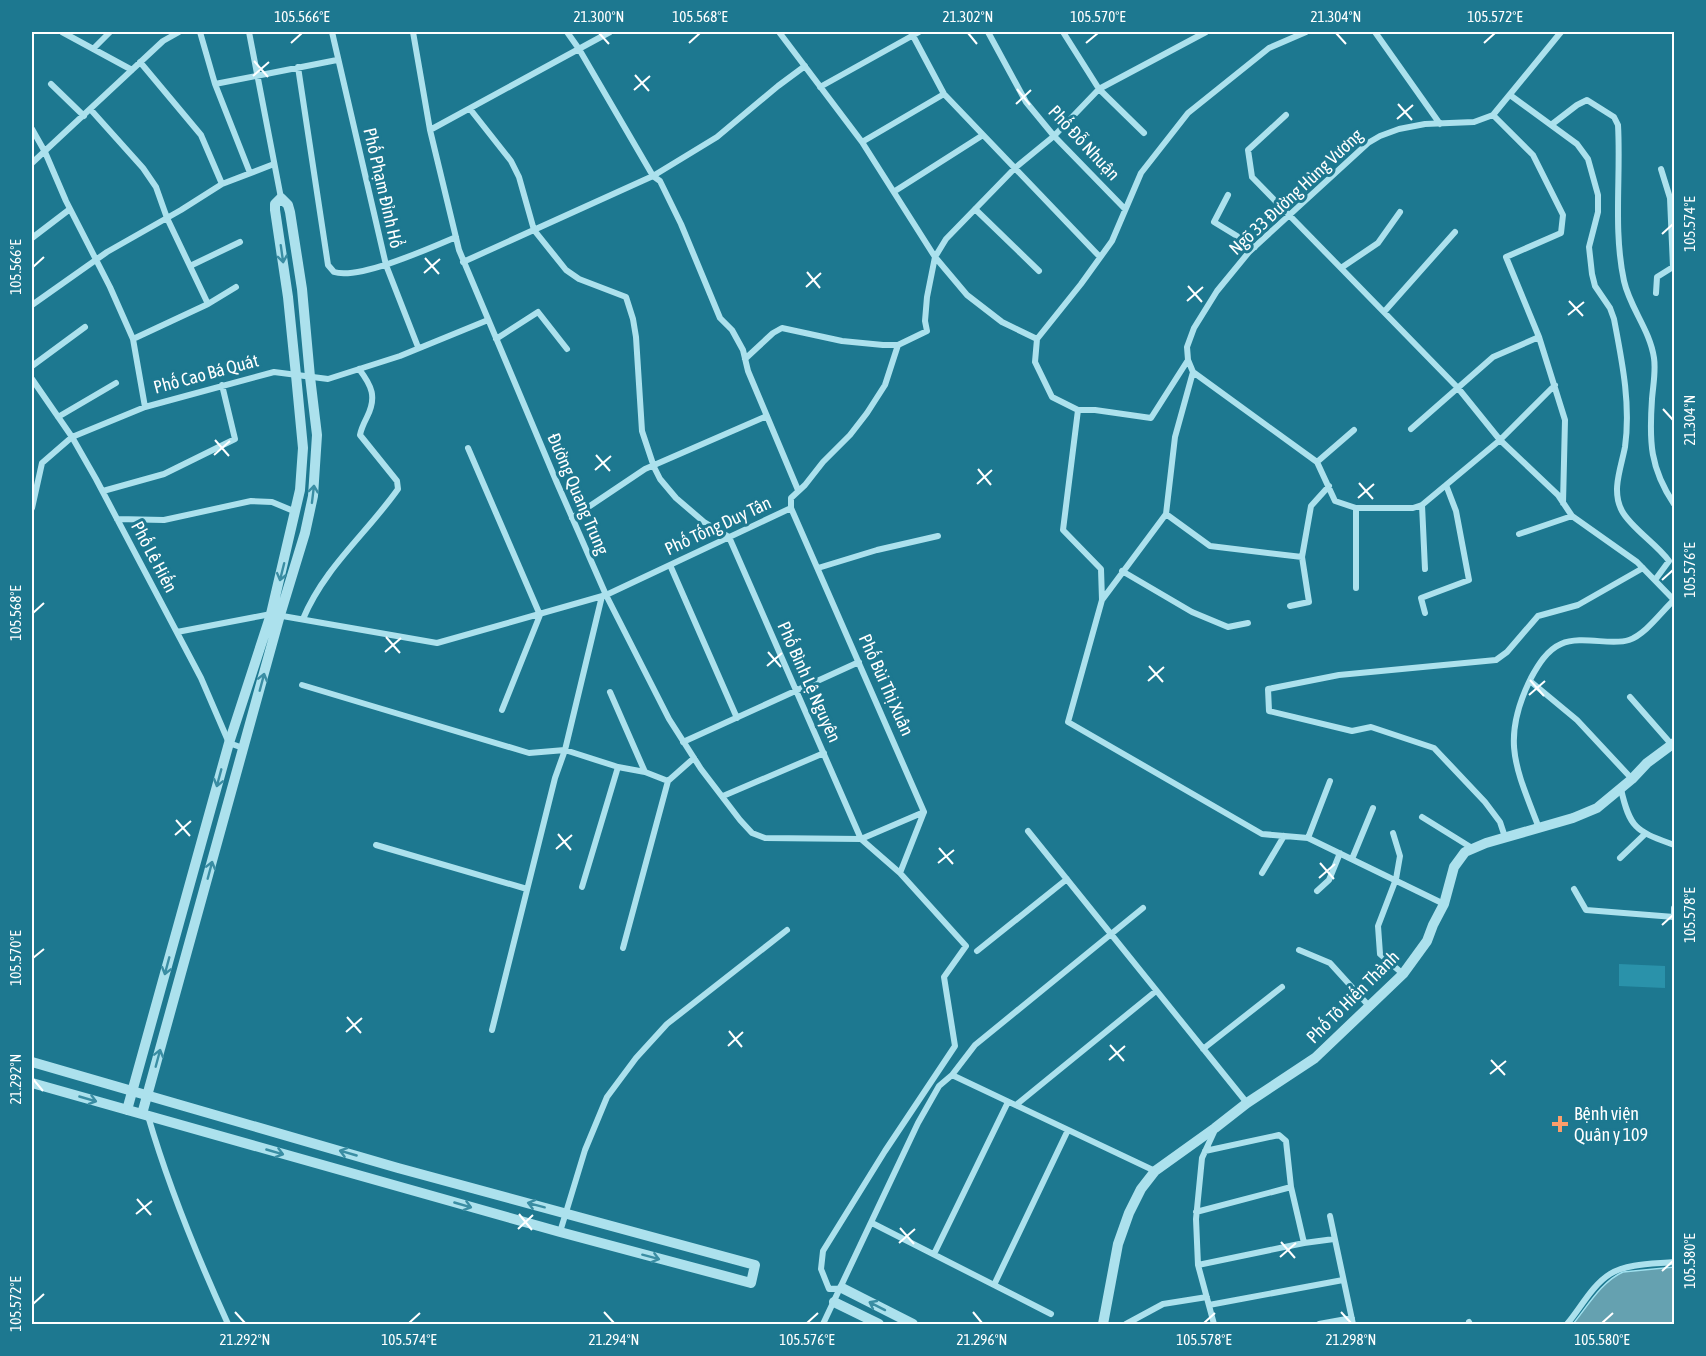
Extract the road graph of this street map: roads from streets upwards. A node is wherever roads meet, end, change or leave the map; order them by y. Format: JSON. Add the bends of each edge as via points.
{"nodes":[{"id":1,"x":62,"y":32,"type":"edge"},
{"id":2,"x":110,"y":32,"type":"edge"},
{"id":3,"x":179,"y":32,"type":"edge"},
{"id":4,"x":200,"y":32,"type":"edge"},
{"id":5,"x":249,"y":32,"type":"edge"},
{"id":6,"x":332,"y":32,"type":"edge"},
{"id":7,"x":413,"y":32,"type":"edge"},
{"id":8,"x":567,"y":32,"type":"edge"},
{"id":9,"x":610,"y":32,"type":"edge"},
{"id":10,"x":780,"y":32,"type":"edge"},
{"id":11,"x":988,"y":32,"type":"edge"},
{"id":12,"x":1064,"y":32,"type":"edge"},
{"id":13,"x":1206,"y":32,"type":"edge"},
{"id":14,"x":1306,"y":32,"type":"edge"},
{"id":15,"x":1375,"y":32,"type":"edge"},
{"id":16,"x":1561,"y":32,"type":"edge"},
{"id":17,"x":914,"y":33,"type":"edge"},
{"id":18,"x":93,"y":49,"type":"junction"},
{"id":19,"x":579,"y":49,"type":"junction"},
{"id":20,"x":338,"y":60,"type":"junction"},
{"id":21,"x":140,"y":62,"type":"junction"},
{"id":22,"x":805,"y":66,"type":"junction"},
{"id":23,"x":298,"y":67,"type":"junction"},
{"id":24,"x":132,"y":70,"type":"junction"},
{"id":25,"x":257,"y":74,"type":"junction"},
{"id":26,"x":51,"y":84,"type":"dead end"},
{"id":27,"x":215,"y":84,"type":"junction"},
{"id":28,"x":820,"y":87,"type":"junction"},
{"id":29,"x":1099,"y":89,"type":"junction"},
{"id":30,"x":944,"y":94,"type":"junction"},
{"id":31,"x":1510,"y":95,"type":"junction"},
{"id":32,"x":470,"y":109,"type":"junction"},
{"id":33,"x":91,"y":110,"type":"junction"},
{"id":34,"x":1286,"y":115,"type":"dead end"},
{"id":35,"x":1492,"y":115,"type":"junction"},
{"id":36,"x":84,"y":116,"type":"junction"},
{"id":37,"x":1440,"y":124,"type":"junction"},
{"id":38,"x":1551,"y":125,"type":"junction"},
{"id":39,"x":32,"y":129,"type":"edge"},
{"id":40,"x":430,"y":130,"type":"junction"},
{"id":41,"x":1144,"y":133,"type":"dead end"},
{"id":42,"x":983,"y":135,"type":"junction"},
{"id":43,"x":1054,"y":136,"type":"junction"},
{"id":44,"x":862,"y":142,"type":"junction"},
{"id":45,"x":45,"y":152,"type":"junction"},
{"id":46,"x":32,"y":163,"type":"edge"},
{"id":47,"x":274,"y":164,"type":"junction"},
{"id":48,"x":1015,"y":168,"type":"junction"},
{"id":49,"x":1661,"y":169,"type":"dead end"},
{"id":50,"x":250,"y":173,"type":"junction"},
{"id":51,"x":653,"y":176,"type":"junction"},
{"id":52,"x":222,"y":184,"type":"junction"},
{"id":53,"x":895,"y":192,"type":"junction"},
{"id":54,"x":1228,"y":195,"type":"dead end"},
{"id":55,"x":281,"y":198,"type":"junction"},
{"id":56,"x":1672,"y":198,"type":"edge"},
{"id":57,"x":70,"y":209,"type":"junction"},
{"id":58,"x":975,"y":209,"type":"junction"},
{"id":59,"x":1125,"y":209,"type":"junction"},
{"id":60,"x":1400,"y":212,"type":"dead end"},
{"id":61,"x":1290,"y":215,"type":"junction"},
{"id":62,"x":167,"y":218,"type":"junction"},
{"id":63,"x":534,"y":230,"type":"junction"},
{"id":64,"x":1455,"y":231,"type":"dead end"},
{"id":65,"x":456,"y":237,"type":"junction"},
{"id":66,"x":32,"y":238,"type":"edge"},
{"id":67,"x":240,"y":242,"type":"dead end"},
{"id":68,"x":1255,"y":247,"type":"junction"},
{"id":69,"x":935,"y":256,"type":"junction"},
{"id":70,"x":1100,"y":257,"type":"junction"},
{"id":71,"x":97,"y":260,"type":"junction"},
{"id":72,"x":464,"y":262,"type":"junction"},
{"id":73,"x":386,"y":265,"type":"junction"},
{"id":74,"x":190,"y":266,"type":"junction"},
{"id":75,"x":1341,"y":268,"type":"junction"},
{"id":76,"x":1039,"y":271,"type":"dead end"},
{"id":77,"x":236,"y":287,"type":"dead end"},
{"id":78,"x":1656,"y":293,"type":"dead end"},
{"id":79,"x":208,"y":304,"type":"junction"},
{"id":80,"x":32,"y":305,"type":"edge"},
{"id":81,"x":1384,"y":312,"type":"junction"},
{"id":82,"x":488,"y":320,"type":"junction"},
{"id":83,"x":85,"y":327,"type":"dead end"},
{"id":84,"x":1539,"y":337,"type":"junction"},
{"id":85,"x":133,"y":339,"type":"junction"},
{"id":86,"x":496,"y":339,"type":"junction"},
{"id":87,"x":1037,"y":339,"type":"junction"},
{"id":88,"x":898,"y":345,"type":"junction"},
{"id":89,"x":418,"y":347,"type":"junction"},
{"id":90,"x":567,"y":350,"type":"dead end"},
{"id":91,"x":745,"y":359,"type":"junction"},
{"id":92,"x":1188,"y":360,"type":"junction"},
{"id":93,"x":32,"y":366,"type":"edge"},
{"id":94,"x":359,"y":369,"type":"junction"},
{"id":95,"x":1193,"y":372,"type":"junction"},
{"id":96,"x":296,"y":375,"type":"junction"},
{"id":97,"x":310,"y":377,"type":"junction"},
{"id":98,"x":32,"y":379,"type":"edge"},
{"id":99,"x":116,"y":383,"type":"dead end"},
{"id":100,"x":222,"y":385,"type":"junction"},
{"id":101,"x":1555,"y":385,"type":"junction"},
{"id":102,"x":1458,"y":388,"type":"junction"},
{"id":103,"x":145,"y":406,"type":"junction"},
{"id":104,"x":1078,"y":410,"type":"junction"},
{"id":105,"x":767,"y":416,"type":"junction"},
{"id":106,"x":58,"y":417,"type":"junction"},
{"id":107,"x":1411,"y":429,"type":"dead end"},
{"id":108,"x":1354,"y":430,"type":"dead end"},
{"id":109,"x":72,"y":437,"type":"junction"},
{"id":110,"x":1500,"y":440,"type":"junction"},
{"id":111,"x":468,"y":448,"type":"dead end"},
{"id":112,"x":1317,"y":462,"type":"junction"},
{"id":113,"x":654,"y":467,"type":"junction"},
{"id":114,"x":1446,"y":485,"type":"junction"},
{"id":115,"x":1329,"y":486,"type":"junction"},
{"id":116,"x":798,"y":490,"type":"junction"},
{"id":117,"x":103,"y":491,"type":"junction"},
{"id":118,"x":1563,"y":503,"type":"junction"},
{"id":119,"x":1674,"y":504,"type":"edge"},
{"id":120,"x":1422,"y":505,"type":"junction"},
{"id":121,"x":32,"y":508,"type":"edge"},
{"id":122,"x":791,"y":508,"type":"junction"},
{"id":123,"x":1356,"y":508,"type":"junction"},
{"id":124,"x":296,"y":512,"type":"junction"},
{"id":125,"x":1166,"y":514,"type":"junction"},
{"id":126,"x":1572,"y":516,"type":"junction"},
{"id":127,"x":572,"y":518,"type":"junction"},
{"id":128,"x":117,"y":519,"type":"junction"},
{"id":129,"x":1519,"y":534,"type":"dead end"},
{"id":130,"x":939,"y":536,"type":"dead end"},
{"id":131,"x":729,"y":537,"type":"junction"},
{"id":132,"x":1302,"y":557,"type":"junction"},
{"id":133,"x":670,"y":565,"type":"junction"},
{"id":134,"x":818,"y":568,"type":"junction"},
{"id":135,"x":1643,"y":568,"type":"junction"},
{"id":136,"x":1101,"y":569,"type":"junction"},
{"id":137,"x":1425,"y":569,"type":"dead end"},
{"id":138,"x":1122,"y":570,"type":"junction"},
{"id":139,"x":1655,"y":580,"type":"junction"},
{"id":140,"x":1113,"y":584,"type":"junction"},
{"id":141,"x":1356,"y":588,"type":"dead end"},
{"id":142,"x":604,"y":596,"type":"junction"},
{"id":143,"x":1102,"y":600,"type":"junction"},
{"id":144,"x":1674,"y":600,"type":"edge"},
{"id":145,"x":1290,"y":606,"type":"dead end"},
{"id":146,"x":1425,"y":613,"type":"dead end"},
{"id":147,"x":276,"y":615,"type":"junction"},
{"id":148,"x":540,"y":615,"type":"junction"},
{"id":149,"x":303,"y":619,"type":"junction"},
{"id":150,"x":1248,"y":623,"type":"dead end"},
{"id":151,"x":177,"y":632,"type":"junction"},
{"id":152,"x":859,"y":662,"type":"junction"},
{"id":153,"x":1530,"y":681,"type":"junction"},
{"id":154,"x":302,"y":685,"type":"dead end"},
{"id":155,"x":797,"y":690,"type":"junction"},
{"id":156,"x":610,"y":692,"type":"dead end"},
{"id":157,"x":1630,"y":697,"type":"dead end"},
{"id":158,"x":502,"y":710,"type":"dead end"},
{"id":159,"x":737,"y":718,"type":"junction"},
{"id":160,"x":683,"y":741,"type":"junction"},
{"id":161,"x":229,"y":743,"type":"junction"},
{"id":162,"x":1673,"y":744,"type":"edge"},
{"id":163,"x":243,"y":748,"type":"junction"},
{"id":164,"x":565,"y":750,"type":"junction"},
{"id":165,"x":824,"y":753,"type":"junction"},
{"id":166,"x":694,"y":758,"type":"junction"},
{"id":167,"x":618,"y":767,"type":"junction"},
{"id":168,"x":645,"y":772,"type":"junction"},
{"id":169,"x":1632,"y":780,"type":"junction"},
{"id":170,"x":668,"y":781,"type":"junction"},
{"id":171,"x":1330,"y":782,"type":"dead end"},
{"id":172,"x":1621,"y":789,"type":"junction"},
{"id":173,"x":723,"y":796,"type":"junction"},
{"id":174,"x":1373,"y":808,"type":"dead end"},
{"id":175,"x":924,"y":812,"type":"junction"},
{"id":176,"x":1422,"y":817,"type":"dead end"},
{"id":177,"x":1539,"y":828,"type":"junction"},
{"id":178,"x":1028,"y":831,"type":"dead end"},
{"id":179,"x":1393,"y":833,"type":"dead end"},
{"id":180,"x":1645,"y":834,"type":"junction"},
{"id":181,"x":1284,"y":836,"type":"junction"},
{"id":182,"x":1505,"y":837,"type":"junction"},
{"id":183,"x":1308,"y":838,"type":"junction"},
{"id":184,"x":861,"y":839,"type":"junction"},
{"id":185,"x":376,"y":845,"type":"dead end"},
{"id":186,"x":1674,"y":845,"type":"edge"},
{"id":187,"x":1472,"y":848,"type":"junction"},
{"id":188,"x":1340,"y":853,"type":"junction"},
{"id":189,"x":1620,"y":858,"type":"dead end"},
{"id":190,"x":1352,"y":859,"type":"junction"},
{"id":191,"x":900,"y":873,"type":"junction"},
{"id":192,"x":1262,"y":873,"type":"dead end"},
{"id":193,"x":1066,"y":879,"type":"junction"},
{"id":194,"x":1396,"y":879,"type":"junction"},
{"id":195,"x":582,"y":887,"type":"dead end"},
{"id":196,"x":527,"y":889,"type":"junction"},
{"id":197,"x":1574,"y":889,"type":"dead end"},
{"id":198,"x":1317,"y":891,"type":"dead end"},
{"id":199,"x":1444,"y":904,"type":"junction"},
{"id":200,"x":1143,"y":908,"type":"dead end"},
{"id":201,"x":1674,"y":908,"type":"edge"},
{"id":202,"x":787,"y":930,"type":"dead end"},
{"id":203,"x":1111,"y":934,"type":"junction"},
{"id":204,"x":623,"y":948,"type":"dead end"},
{"id":205,"x":1299,"y":950,"type":"dead end"},
{"id":206,"x":977,"y":951,"type":"dead end"},
{"id":207,"x":1403,"y":974,"type":"junction"},
{"id":208,"x":1282,"y":987,"type":"dead end"},
{"id":209,"x":1156,"y":991,"type":"junction"},
{"id":210,"x":1370,"y":1007,"type":"junction"},
{"id":211,"x":492,"y":1029,"type":"dead end"},
{"id":212,"x":1203,"y":1049,"type":"junction"},
{"id":213,"x":32,"y":1062,"type":"edge"},
{"id":214,"x":952,"y":1075,"type":"junction"},
{"id":215,"x":32,"y":1083,"type":"edge"},
{"id":216,"x":133,"y":1091,"type":"junction"},
{"id":217,"x":147,"y":1095,"type":"junction"},
{"id":218,"x":1008,"y":1102,"type":"junction"},
{"id":219,"x":1247,"y":1104,"type":"junction"},
{"id":220,"x":1016,"y":1105,"type":"junction"},
{"id":221,"x":127,"y":1110,"type":"junction"},
{"id":222,"x":145,"y":1115,"type":"junction"},
{"id":223,"x":1215,"y":1128,"type":"junction"},
{"id":224,"x":1068,"y":1130,"type":"junction"},
{"id":225,"x":1205,"y":1151,"type":"junction"},
{"id":226,"x":1155,"y":1170,"type":"junction"},
{"id":227,"x":1292,"y":1187,"type":"junction"},
{"id":228,"x":1196,"y":1212,"type":"junction"},
{"id":229,"x":566,"y":1213,"type":"junction"},
{"id":230,"x":1330,"y":1216,"type":"dead end"},
{"id":231,"x":872,"y":1223,"type":"junction"},
{"id":232,"x":560,"y":1232,"type":"junction"},
{"id":233,"x":1334,"y":1239,"type":"junction"},
{"id":234,"x":1304,"y":1243,"type":"junction"},
{"id":235,"x":934,"y":1254,"type":"junction"},
{"id":236,"x":1674,"y":1262,"type":"edge"},
{"id":237,"x":1198,"y":1264,"type":"junction"},
{"id":238,"x":1343,"y":1280,"type":"junction"},
{"id":239,"x":994,"y":1285,"type":"junction"},
{"id":240,"x":842,"y":1288,"type":"junction"},
{"id":241,"x":829,"y":1289,"type":"junction"},
{"id":242,"x":1207,"y":1297,"type":"junction"},
{"id":243,"x":834,"y":1302,"type":"junction"},
{"id":244,"x":1209,"y":1305,"type":"junction"},
{"id":245,"x":1051,"y":1314,"type":"dead end"},
{"id":246,"x":1352,"y":1321,"type":"edge"},
{"id":247,"x":228,"y":1324,"type":"edge"},
{"id":248,"x":823,"y":1324,"type":"edge"},
{"id":249,"x":879,"y":1324,"type":"edge"},
{"id":250,"x":913,"y":1324,"type":"edge"},
{"id":251,"x":1103,"y":1324,"type":"edge"},
{"id":252,"x":1126,"y":1324,"type":"edge"},
{"id":253,"x":1214,"y":1324,"type":"edge"},
{"id":254,"x":1319,"y":1324,"type":"edge"},
{"id":255,"x":1567,"y":1324,"type":"edge"}],
"edges":[{"from":1,"to":18,"type":"street"},
{"from":2,"to":18,"type":"street"},
{"from":3,"to":21,"type":"street"},
{"from":4,"to":27,"type":"street"},
{"from":5,"to":25,"type":"street"},
{"from":6,"to":20,"type":"street","name":"Phố Phạm Đỉnh Hổ"},
{"from":7,"to":40,"type":"street","name":"Đường Quang Trung"},
{"from":8,"to":19,"type":"street"},
{"from":9,"to":19,"type":"street"},
{"from":10,"to":22,"type":"street"},
{"from":11,"to":43,"type":"street","name":"Phố Đỗ Nhuận","via":[[1026,102]]},
{"from":12,"to":29,"type":"street"},
{"from":13,"to":29,"type":"street"},
{"from":14,"to":59,"type":"street","via":[[1269,48],[1188,113],[1141,173]]},
{"from":15,"to":37,"type":"street"},
{"from":16,"to":31,"type":"street"},
{"from":17,"to":28,"type":"street"},
{"from":17,"to":30,"type":"street"},
{"from":18,"to":24,"type":"street"},
{"from":19,"to":32,"type":"street"},
{"from":19,"to":51,"type":"street"},
{"from":20,"to":23,"type":"street"},
{"from":20,"to":73,"type":"street","name":"Phố Phạm Đỉnh Hổ"},
{"from":21,"to":24,"type":"street"},
{"from":21,"to":52,"type":"street","via":[[201,135]]},
{"from":22,"to":28,"type":"street"},
{"from":22,"to":51,"type":"street","via":[[717,137]]},
{"from":23,"to":25,"type":"street"},
{"from":23,"to":73,"type":"street","via":[[328,265],[339,274]]},
{"from":24,"to":33,"type":"street"},
{"from":25,"to":27,"type":"street"},
{"from":25,"to":47,"type":"street"},
{"from":26,"to":36,"type":"street"},
{"from":27,"to":50,"type":"street"},
{"from":28,"to":44,"type":"street"},
{"from":29,"to":41,"type":"street"},
{"from":29,"to":43,"type":"street"},
{"from":30,"to":42,"type":"street"},
{"from":30,"to":44,"type":"street"},
{"from":31,"to":35,"type":"street"},
{"from":31,"to":38,"type":"street"},
{"from":32,"to":40,"type":"street"},
{"from":32,"to":63,"type":"street","via":[[511,161]]},
{"from":33,"to":36,"type":"street"},
{"from":33,"to":62,"type":"street","via":[[143,168],[156,187]]},
{"from":34,"to":61,"type":"street","via":[[1248,150],[1252,177]]},
{"from":35,"to":37,"type":"street","name":"Ngõ 33 Đường Hùng Vương","via":[[1474,122]]},
{"from":35,"to":84,"type":"street","via":[[1533,155],[1563,215],[1561,233],[1506,257]]},
{"from":36,"to":45,"type":"street"},
{"from":37,"to":61,"type":"street","name":"Ngõ 33 Đường Hùng Vương","via":[[1399,129],[1374,140]]},
{"from":38,"to":119,"type":"street","via":[[1587,100],[1614,117],[1618,125],[1619,251],[1624,284],[1647,333],[1654,359],[1651,440],[1656,472]]},
{"from":38,"to":139,"type":"street","via":[[1583,150],[1594,176],[1598,212],[1589,247],[1592,274],[1614,319],[1627,401],[1618,501],[1625,516],[1669,561]]},
{"from":39,"to":45,"type":"street"},
{"from":40,"to":65,"type":"street","name":"Đường Quang Trung"},
{"from":42,"to":48,"type":"street"},
{"from":42,"to":53,"type":"street"},
{"from":43,"to":48,"type":"street"},
{"from":43,"to":59,"type":"street","name":"Phố Đỗ Nhuận"},
{"from":44,"to":53,"type":"street"},
{"from":45,"to":46,"type":"street"},
{"from":45,"to":57,"type":"street"},
{"from":47,"to":50,"type":"street"},
{"from":47,"to":55,"type":"street"},
{"from":48,"to":58,"type":"street"},
{"from":48,"to":70,"type":"street"},
{"from":49,"to":56,"type":"street"},
{"from":50,"to":52,"type":"street"},
{"from":51,"to":63,"type":"street"},
{"from":51,"to":91,"type":"street","via":[[660,181],[720,318],[732,330]]},
{"from":52,"to":62,"type":"street"},
{"from":53,"to":69,"type":"street"},
{"from":54,"to":68,"type":"street","via":[[1214,222]]},
{"from":55,"to":96,"type":"street","one_way":true,"via":[[275,210]]},
{"from":55,"to":97,"type":"street","via":[[290,212]]},
{"from":56,"to":78,"type":"street","via":[[1673,267],[1656,277]]},
{"from":57,"to":66,"type":"street"},
{"from":57,"to":71,"type":"street"},
{"from":58,"to":69,"type":"street"},
{"from":58,"to":76,"type":"street"},
{"from":59,"to":70,"type":"street","via":[[1112,241]]},
{"from":60,"to":75,"type":"street","via":[[1378,243]]},
{"from":61,"to":68,"type":"street","name":"Ngõ 33 Đường Hùng Vương"},
{"from":61,"to":75,"type":"street"},
{"from":62,"to":71,"type":"street"},
{"from":62,"to":74,"type":"street"},
{"from":63,"to":72,"type":"street"},
{"from":63,"to":113,"type":"street","via":[[566,270],[626,297],[634,326],[642,431]]},
{"from":64,"to":81,"type":"street"},
{"from":65,"to":72,"type":"street","name":"Đường Quang Trung"},
{"from":65,"to":73,"type":"street"},
{"from":67,"to":74,"type":"street"},
{"from":68,"to":92,"type":"street","name":"Ngõ 33 Đường Hùng Vương","via":[[1217,291],[1194,328],[1186,347]]},
{"from":69,"to":87,"type":"street","via":[[967,295],[1002,322]]},
{"from":69,"to":88,"type":"street","via":[[927,297],[927,331]]},
{"from":70,"to":87,"type":"street"},
{"from":71,"to":80,"type":"street"},
{"from":71,"to":85,"type":"street"},
{"from":72,"to":82,"type":"street","name":"Đường Quang Trung"},
{"from":73,"to":89,"type":"street","name":"Phố Phạm Đỉnh Hổ"},
{"from":74,"to":79,"type":"street"},
{"from":75,"to":81,"type":"street"},
{"from":77,"to":79,"type":"street"},
{"from":79,"to":85,"type":"street"},
{"from":81,"to":102,"type":"street"},
{"from":82,"to":86,"type":"street","name":"Đường Quang Trung"},
{"from":82,"to":89,"type":"street","name":"Phố Cao Bá Quát"},
{"from":83,"to":93,"type":"street"},
{"from":84,"to":101,"type":"street"},
{"from":84,"to":102,"type":"street","via":[[1493,357]]},
{"from":85,"to":103,"type":"street"},
{"from":86,"to":90,"type":"street","via":[[537,312]]},
{"from":86,"to":127,"type":"street","name":"Đường Quang Trung"},
{"from":87,"to":104,"type":"street","via":[[1035,362],[1052,397]]},
{"from":88,"to":91,"type":"street","via":[[842,341],[783,328]]},
{"from":88,"to":116,"type":"street","name":"Phố Tống Duy Tân","via":[[885,385],[867,413]]},
{"from":89,"to":94,"type":"street","name":"Phố Cao Bá Quát"},
{"from":91,"to":105,"type":"street"},
{"from":92,"to":95,"type":"street"},
{"from":92,"to":104,"type":"street","via":[[1151,418]]},
{"from":94,"to":97,"type":"street","name":"Phố Cao Bá Quát","via":[[328,379]]},
{"from":94,"to":149,"type":"street","via":[[374,398],[360,435],[397,481],[398,489],[323,581]]},
{"from":95,"to":112,"type":"street"},
{"from":95,"to":125,"type":"street","via":[[1175,437]]},
{"from":96,"to":97,"type":"street","name":"Phố Cao Bá Quát"},
{"from":96,"to":100,"type":"street","name":"Phố Cao Bá Quát","via":[[274,372]]},
{"from":96,"to":124,"type":"street","via":[[303,448]]},
{"from":147,"to":97,"type":"street","one_way":true,"via":[[305,534],[313,496],[317,435]]},
{"from":98,"to":106,"type":"street","name":"Phố Lê Hiến"},
{"from":99,"to":106,"type":"street"},
{"from":100,"to":103,"type":"street","name":"Phố Cao Bá Quát"},
{"from":100,"to":117,"type":"street","via":[[235,439],[164,474]]},
{"from":101,"to":110,"type":"street"},
{"from":101,"to":118,"type":"street","via":[[1565,420]]},
{"from":102,"to":107,"type":"street"},
{"from":102,"to":110,"type":"street"},
{"from":103,"to":109,"type":"street","name":"Phố Cao Bá Quát"},
{"from":104,"to":136,"type":"street","via":[[1062,530]]},
{"from":105,"to":113,"type":"street"},
{"from":105,"to":116,"type":"street"},
{"from":106,"to":109,"type":"street","name":"Phố Lê Hiến"},
{"from":108,"to":112,"type":"street"},
{"from":109,"to":117,"type":"street","name":"Phố Lê Hiến"},
{"from":109,"to":121,"type":"street","name":"Phố Cao Bá Quát","via":[[42,464]]},
{"from":110,"to":114,"type":"street"},
{"from":110,"to":118,"type":"street"},
{"from":111,"to":148,"type":"street"},
{"from":112,"to":115,"type":"street"},
{"from":113,"to":127,"type":"street"},
{"from":113,"to":131,"type":"street","via":[[676,498]]},
{"from":114,"to":120,"type":"street"},
{"from":114,"to":146,"type":"street","via":[[1456,511],[1469,580],[1422,598]]},
{"from":115,"to":123,"type":"street","via":[[1335,501]]},
{"from":115,"to":132,"type":"street","via":[[1311,506]]},
{"from":116,"to":122,"type":"street","name":"Phố Tống Duy Tân","via":[[790,498]]},
{"from":117,"to":128,"type":"street","name":"Phố Lê Hiến"},
{"from":118,"to":126,"type":"street"},
{"from":120,"to":123,"type":"street"},
{"from":120,"to":137,"type":"street"},
{"from":122,"to":131,"type":"street","name":"Phố Tống Duy Tân"},
{"from":122,"to":134,"type":"street","name":"Phố Bùi Thị Xuân"},
{"from":123,"to":141,"type":"street"},
{"from":124,"to":128,"type":"street","via":[[272,502],[251,501],[164,520]]},
{"from":124,"to":147,"type":"street","one_way":true},
{"from":125,"to":132,"type":"street","via":[[1210,546]]},
{"from":125,"to":138,"type":"street"},
{"from":126,"to":129,"type":"street"},
{"from":126,"to":135,"type":"street"},
{"from":127,"to":142,"type":"street","name":"Đường Quang Trung"},
{"from":128,"to":151,"type":"street","name":"Phố Lê Hiến"},
{"from":130,"to":134,"type":"street"},
{"from":131,"to":133,"type":"street","name":"Phố Tống Duy Tân"},
{"from":131,"to":155,"type":"street","name":"Phố Bình Lệ Nguyên"},
{"from":132,"to":145,"type":"street","via":[[1309,602]]},
{"from":133,"to":142,"type":"street","name":"Phố Tống Duy Tân"},
{"from":133,"to":159,"type":"street"},
{"from":134,"to":152,"type":"street","name":"Phố Bùi Thị Xuân"},
{"from":135,"to":139,"type":"street"},
{"from":135,"to":182,"type":"street","via":[[1578,605],[1538,616],[1496,660],[1340,675],[1268,689],[1269,711],[1352,731],[1371,727],[1434,748],[1485,802],[1500,822]]},
{"from":136,"to":140,"type":"street"},
{"from":136,"to":143,"type":"street"},
{"from":138,"to":140,"type":"street"},
{"from":138,"to":150,"type":"street","via":[[1192,612],[1228,627]]},
{"from":139,"to":144,"type":"street"},
{"from":140,"to":143,"type":"street"},
{"from":142,"to":148,"type":"street","name":"Phố Tống Duy Tân"},
{"from":142,"to":160,"type":"street","name":"Đường Quang Trung"},
{"from":142,"to":164,"type":"street"},
{"from":143,"to":181,"type":"street","via":[[1068,722],[1262,834]]},
{"from":144,"to":153,"type":"street","via":[[1628,640],[1562,644],[1537,666]]},
{"from":147,"to":149,"type":"street","name":"Phố Tống Duy Tân"},
{"from":147,"to":151,"type":"street"},
{"from":147,"to":161,"type":"street"},
{"from":163,"to":147,"type":"street","one_way":true},
{"from":148,"to":149,"type":"street","name":"Phố Tống Duy Tân","via":[[437,643]]},
{"from":148,"to":158,"type":"street"},
{"from":151,"to":161,"type":"street","name":"Phố Lê Hiến"},
{"from":152,"to":155,"type":"street"},
{"from":152,"to":175,"type":"street","name":"Phố Bùi Thị Xuân"},
{"from":153,"to":169,"type":"street","via":[[1577,720]]},
{"from":153,"to":177,"type":"street","via":[[1520,700],[1513,735],[1514,757]]},
{"from":154,"to":164,"type":"street","via":[[528,753]]},
{"from":155,"to":159,"type":"street"},
{"from":155,"to":165,"type":"street","name":"Phố Bình Lệ Nguyên"},
{"from":156,"to":168,"type":"street"},
{"from":157,"to":162,"type":"street"},
{"from":159,"to":160,"type":"street"},
{"from":160,"to":166,"type":"street","name":"Đường Quang Trung"},
{"from":161,"to":163,"type":"street"},
{"from":161,"to":216,"type":"street","one_way":true},
{"from":162,"to":169,"type":"street"},
{"from":217,"to":163,"type":"street","one_way":true},
{"from":164,"to":167,"type":"street"},
{"from":164,"to":196,"type":"street"},
{"from":165,"to":173,"type":"street"},
{"from":165,"to":184,"type":"street","name":"Phố Bình Lệ Nguyên"},
{"from":166,"to":170,"type":"street"},
{"from":166,"to":173,"type":"street","name":"Đường Quang Trung"},
{"from":167,"to":168,"type":"street"},
{"from":167,"to":195,"type":"street"},
{"from":168,"to":170,"type":"street"},
{"from":169,"to":172,"type":"street"},
{"from":170,"to":204,"type":"street"},
{"from":171,"to":183,"type":"street"},
{"from":172,"to":177,"type":"street","via":[[1597,808]]},
{"from":172,"to":180,"type":"street","via":[[1630,820]]},
{"from":173,"to":184,"type":"street","name":"Đường Quang Trung","via":[[752,833],[765,837]]},
{"from":174,"to":190,"type":"street"},
{"from":175,"to":184,"type":"street"},
{"from":175,"to":191,"type":"street"},
{"from":176,"to":187,"type":"street"},
{"from":177,"to":182,"type":"street"},
{"from":178,"to":193,"type":"street"},
{"from":179,"to":194,"type":"street","via":[[1400,856]]},
{"from":180,"to":186,"type":"street"},
{"from":180,"to":189,"type":"street"},
{"from":181,"to":183,"type":"street"},
{"from":181,"to":192,"type":"street"},
{"from":182,"to":187,"type":"street"},
{"from":183,"to":188,"type":"street"},
{"from":184,"to":191,"type":"street"},
{"from":185,"to":196,"type":"street"},
{"from":187,"to":199,"type":"street","name":"Phố Tô Hiến Thành","via":[[1454,867]]},
{"from":188,"to":190,"type":"street"},
{"from":188,"to":198,"type":"street","via":[[1329,880]]},
{"from":190,"to":194,"type":"street"},
{"from":191,"to":241,"type":"street","via":[[966,946],[944,977],[955,1046],[823,1251],[821,1269]]},
{"from":193,"to":203,"type":"street"},
{"from":193,"to":206,"type":"street"},
{"from":194,"to":199,"type":"street"},
{"from":194,"to":207,"type":"street","via":[[1378,926],[1380,954]]},
{"from":196,"to":211,"type":"street"},
{"from":197,"to":201,"type":"street","via":[[1586,910],[1674,917]]},
{"from":199,"to":207,"type":"street","name":"Phố Tô Hiến Thành","via":[[1427,941]]},
{"from":200,"to":203,"type":"street"},
{"from":202,"to":229,"type":"street","via":[[667,1024],[636,1058],[607,1097],[585,1150]]},
{"from":203,"to":209,"type":"street"},
{"from":203,"to":214,"type":"street","via":[[975,1045]]},
{"from":205,"to":210,"type":"street","via":[[1330,963]]},
{"from":207,"to":210,"type":"street","name":"Phố Tô Hiến Thành"},
{"from":208,"to":212,"type":"street"},
{"from":209,"to":212,"type":"street"},
{"from":209,"to":220,"type":"street"},
{"from":210,"to":219,"type":"street","name":"Phố Tô Hiến Thành","via":[[1315,1058]]},
{"from":212,"to":219,"type":"street"},
{"from":213,"to":216,"type":"street"},
{"from":214,"to":218,"type":"street"},
{"from":214,"to":231,"type":"street","via":[[939,1086],[918,1122]]},
{"from":215,"to":221,"type":"street","one_way":true},
{"from":216,"to":217,"type":"street"},
{"from":216,"to":221,"type":"street"},
{"from":217,"to":222,"type":"street"},
{"from":229,"to":217,"type":"street","one_way":true},
{"from":218,"to":220,"type":"street"},
{"from":218,"to":235,"type":"street"},
{"from":219,"to":223,"type":"street","name":"Phố Tô Hiến Thành"},
{"from":220,"to":224,"type":"street"},
{"from":221,"to":222,"type":"street"},
{"from":222,"to":232,"type":"street","one_way":true},
{"from":222,"to":247,"type":"street"},
{"from":223,"to":225,"type":"street"},
{"from":223,"to":226,"type":"street","name":"Phố Tô Hiến Thành"},
{"from":224,"to":226,"type":"street"},
{"from":224,"to":239,"type":"street"},
{"from":225,"to":227,"type":"street","via":[[1280,1134],[1286,1141]]},
{"from":225,"to":228,"type":"street"},
{"from":226,"to":251,"type":"street","name":"Phố Tô Hiến Thành","via":[[1129,1213],[1118,1245]]},
{"from":227,"to":228,"type":"street"},
{"from":227,"to":234,"type":"street"},
{"from":228,"to":237,"type":"street"},
{"from":229,"to":232,"type":"street"},
{"from":232,"to":229,"type":"street","one_way":true,"via":[[751,1283],[755,1265]]},
{"from":230,"to":233,"type":"street"},
{"from":231,"to":235,"type":"street"},
{"from":231,"to":240,"type":"street"},
{"from":233,"to":234,"type":"street"},
{"from":233,"to":238,"type":"street"},
{"from":234,"to":237,"type":"street"},
{"from":235,"to":239,"type":"street"},
{"from":236,"to":255,"type":"street","via":[[1635,1266],[1611,1274]]},
{"from":237,"to":242,"type":"street"},
{"from":238,"to":244,"type":"street"},
{"from":238,"to":246,"type":"street"},
{"from":239,"to":245,"type":"street"},
{"from":240,"to":241,"type":"street"},
{"from":240,"to":243,"type":"street"},
{"from":250,"to":240,"type":"street","one_way":true},
{"from":241,"to":243,"type":"street"},
{"from":242,"to":244,"type":"street"},
{"from":242,"to":252,"type":"street","via":[[1163,1304]]},
{"from":243,"to":248,"type":"street"},
{"from":243,"to":249,"type":"street"},
{"from":244,"to":253,"type":"street"},
{"from":246,"to":254,"type":"street"}]}
